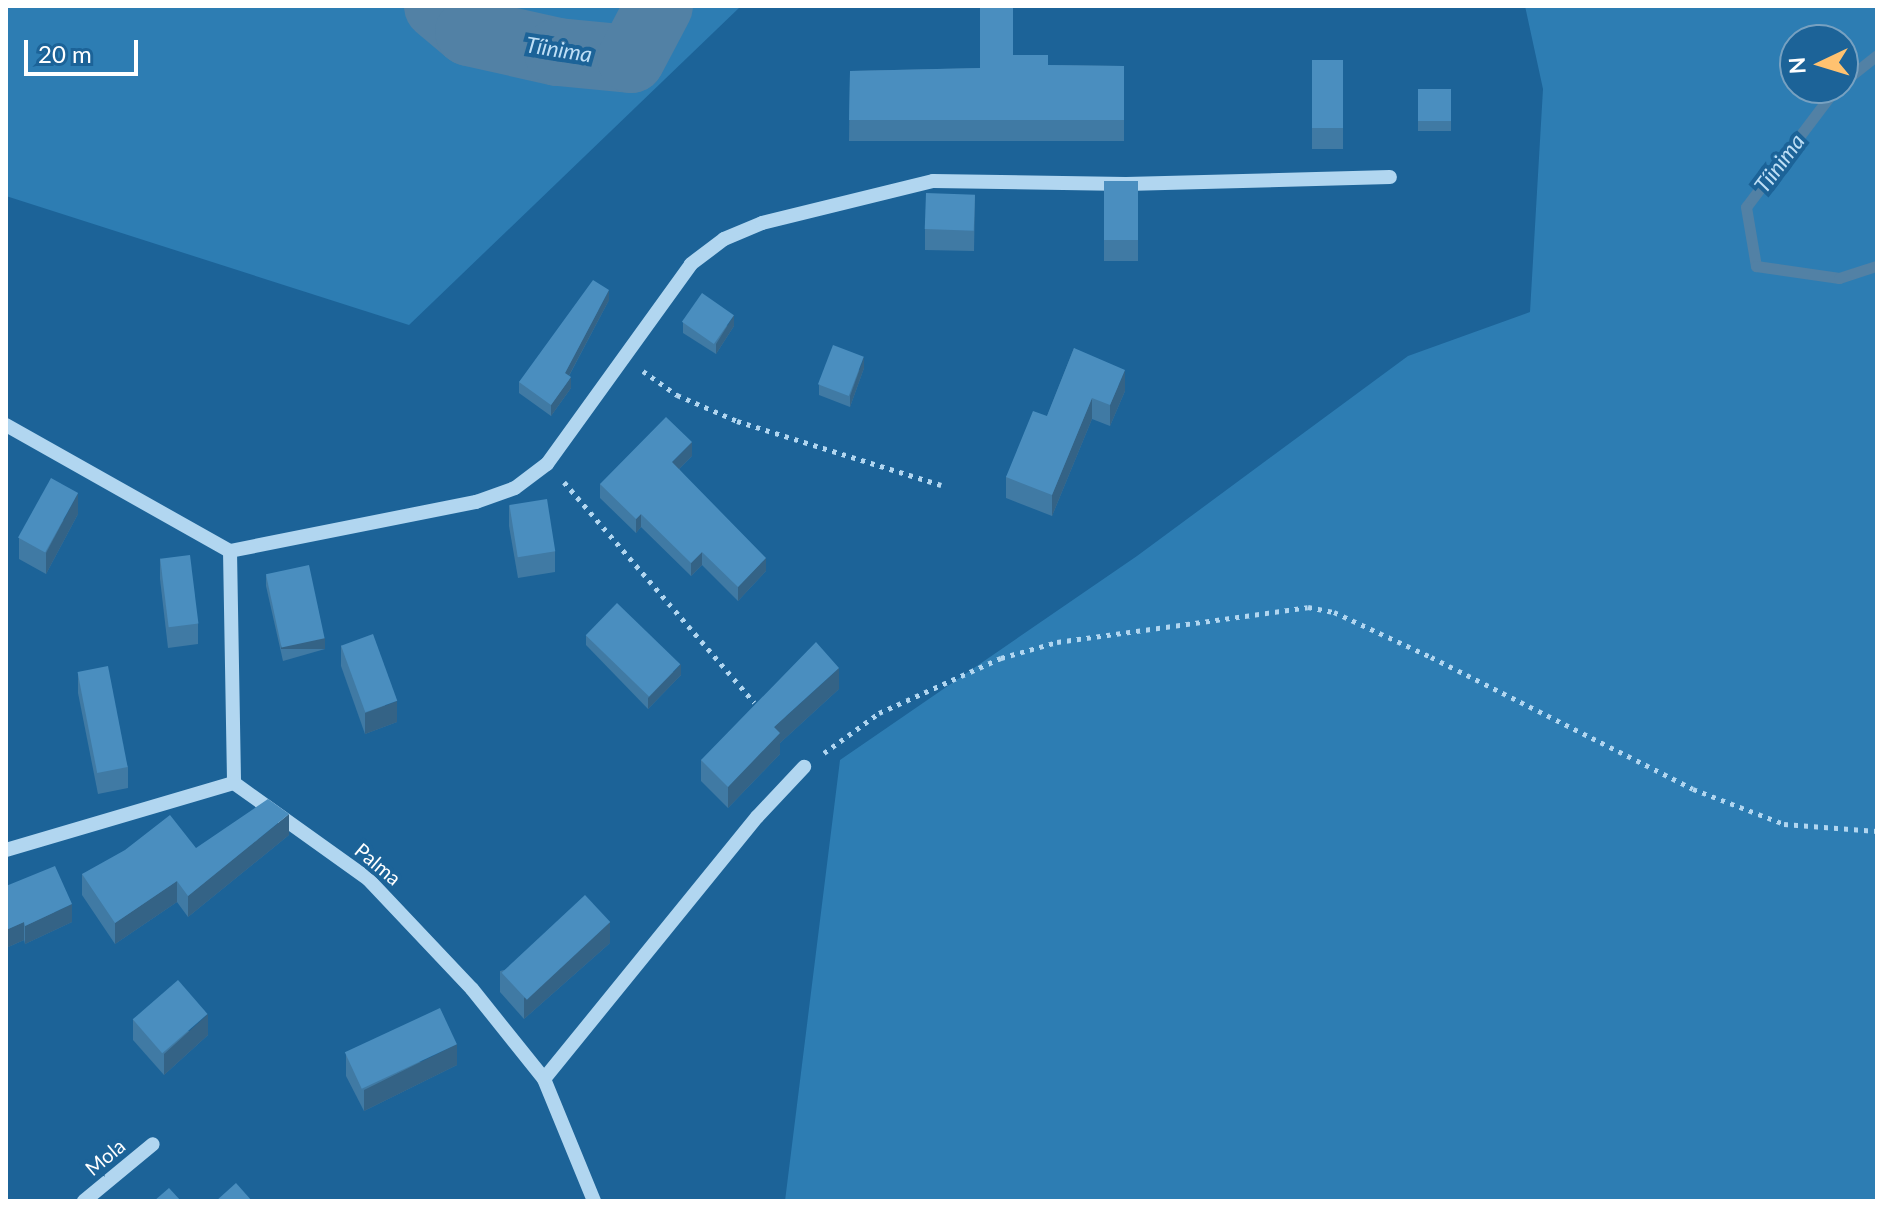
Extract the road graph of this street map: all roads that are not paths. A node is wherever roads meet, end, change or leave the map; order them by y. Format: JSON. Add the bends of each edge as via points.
{"nodes":[{"id":1,"x":1390,"y":177,"type":"dead end"},
{"id":2,"x":6,"y":425,"type":"edge"},
{"id":3,"x":230,"y":551,"type":"junction"},
{"id":4,"x":804,"y":767,"type":"road end"},
{"id":5,"x":234,"y":783,"type":"junction"},
{"id":6,"x":6,"y":850,"type":"edge"},
{"id":7,"x":544,"y":1079,"type":"junction"},
{"id":8,"x":153,"y":1144,"type":"dead end"},
{"id":9,"x":84,"y":1201,"type":"edge"},
{"id":10,"x":594,"y":1201,"type":"edge"}],
"edges":[{"from":1,"to":3,"type":"street","via":[[1126,184],[933,181],[762,223],[724,239],[691,264],[547,464],[515,488],[476,502]]},
{"from":2,"to":3,"type":"street"},
{"from":3,"to":5,"type":"street"},
{"from":4,"to":7,"type":"street","via":[[757,817]]},
{"from":5,"to":6,"type":"street"},
{"from":5,"to":7,"type":"street","name":"Palma","via":[[368,879],[404,913]]},
{"from":7,"to":10,"type":"street","name":"Palma"},
{"from":8,"to":9,"type":"street","name":"Mola"}]}
